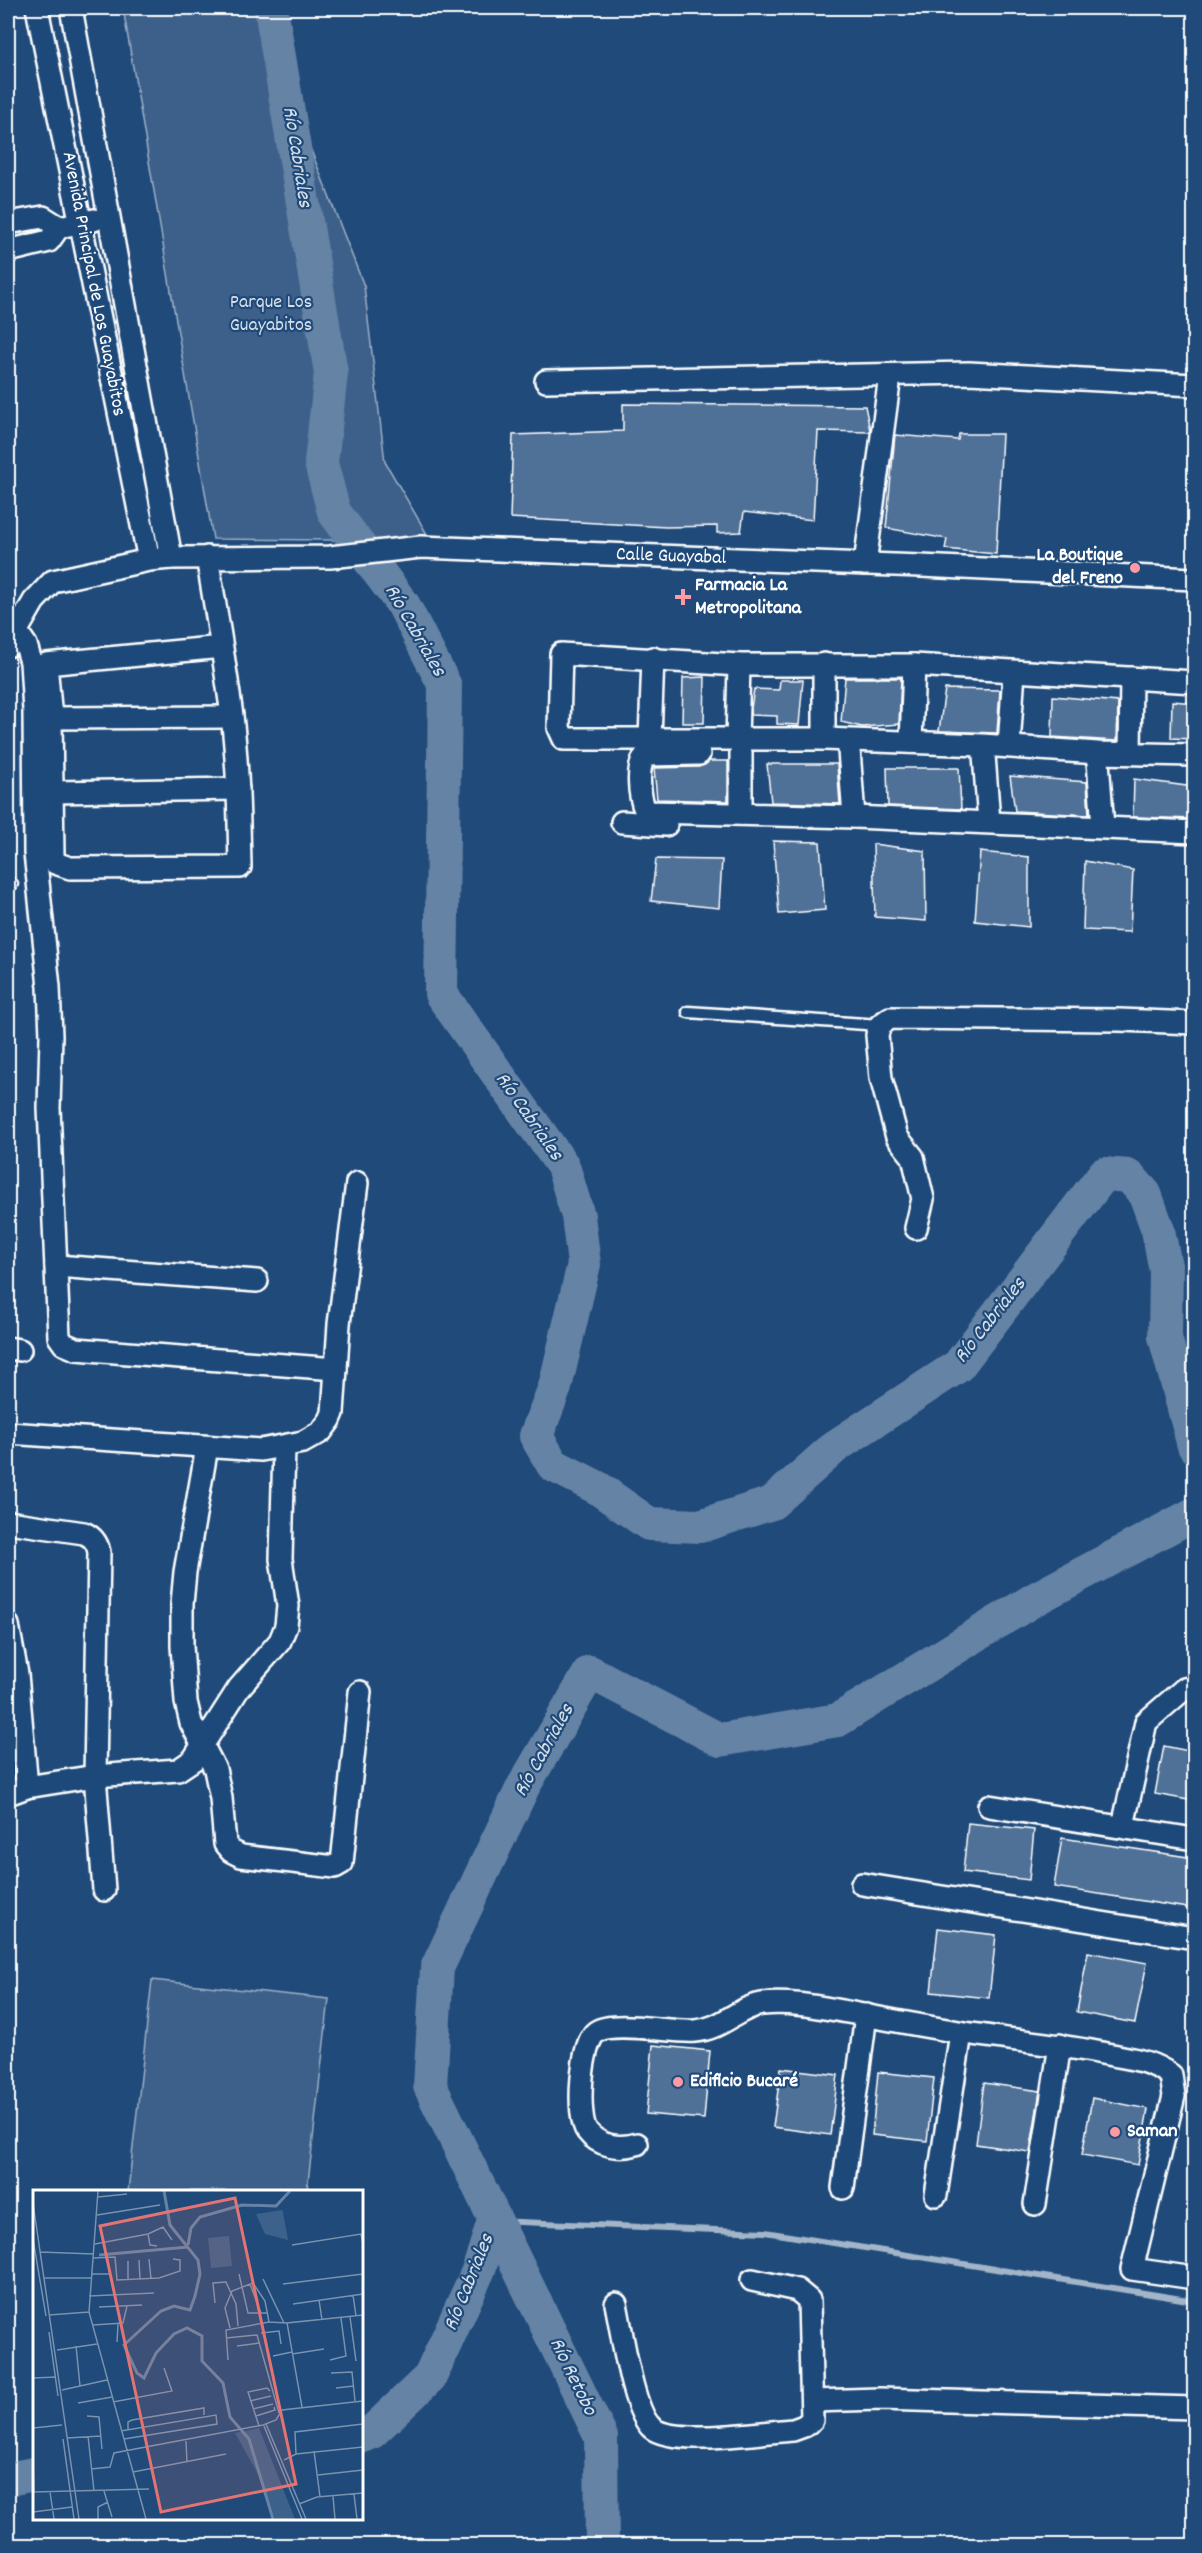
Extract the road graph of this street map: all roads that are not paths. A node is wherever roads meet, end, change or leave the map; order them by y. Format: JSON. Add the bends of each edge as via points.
{"nodes":[{"id":1,"x":37,"y":8,"type":"edge"},
{"id":2,"x":71,"y":8,"type":"edge"},
{"id":3,"x":109,"y":218,"type":"junction"},
{"id":4,"x":8,"y":223,"type":"edge"},
{"id":5,"x":81,"y":223,"type":"junction"},
{"id":6,"x":59,"y":227,"type":"junction"},
{"id":7,"x":8,"y":251,"type":"edge"},
{"id":8,"x":890,"y":376,"type":"junction"},
{"id":9,"x":546,"y":381,"type":"dead end"},
{"id":10,"x":1194,"y":385,"type":"edge"},
{"id":11,"x":207,"y":557,"type":"junction"},
{"id":12,"x":171,"y":558,"type":"junction"},
{"id":13,"x":149,"y":560,"type":"junction"},
{"id":14,"x":865,"y":564,"type":"junction"},
{"id":15,"x":1194,"y":579,"type":"edge"},
{"id":16,"x":12,"y":639,"type":"edge"},
{"id":17,"x":222,"y":647,"type":"junction"},
{"id":18,"x":653,"y":658,"type":"junction"},
{"id":19,"x":824,"y":664,"type":"junction"},
{"id":20,"x":739,"y":665,"type":"junction"},
{"id":21,"x":914,"y":665,"type":"junction"},
{"id":22,"x":1014,"y":672,"type":"junction"},
{"id":23,"x":1131,"y":678,"type":"junction"},
{"id":24,"x":1194,"y":682,"type":"edge"},
{"id":25,"x":232,"y":717,"type":"junction"},
{"id":26,"x":51,"y":718,"type":"junction"},
{"id":27,"x":650,"y":739,"type":"junction"},
{"id":28,"x":824,"y":739,"type":"junction"},
{"id":29,"x":911,"y":742,"type":"junction"},
{"id":30,"x":1009,"y":746,"type":"junction"},
{"id":31,"x":739,"y":747,"type":"junction"},
{"id":32,"x":849,"y":750,"type":"junction"},
{"id":33,"x":1130,"y":753,"type":"junction"},
{"id":34,"x":984,"y":755,"type":"junction"},
{"id":35,"x":1194,"y":755,"type":"edge"},
{"id":36,"x":1098,"y":761,"type":"junction"},
{"id":37,"x":1194,"y":766,"type":"edge"},
{"id":38,"x":238,"y":789,"type":"junction"},
{"id":39,"x":54,"y":792,"type":"junction"},
{"id":40,"x":741,"y":814,"type":"junction"},
{"id":41,"x":854,"y":817,"type":"junction"},
{"id":42,"x":622,"y":822,"type":"dead end"},
{"id":43,"x":989,"y":822,"type":"junction"},
{"id":44,"x":1103,"y":827,"type":"junction"},
{"id":45,"x":1194,"y":832,"type":"edge"},
{"id":46,"x":1194,"y":840,"type":"edge"},
{"id":47,"x":688,"y":1012,"type":"dead end"},
{"id":48,"x":1194,"y":1023,"type":"edge"},
{"id":49,"x":880,"y":1025,"type":"junction"},
{"id":50,"x":357,"y":1183,"type":"dead end"},
{"id":51,"x":916,"y":1228,"type":"dead end"},
{"id":52,"x":56,"y":1266,"type":"junction"},
{"id":53,"x":257,"y":1281,"type":"dead end"},
{"id":54,"x":336,"y":1369,"type":"junction"},
{"id":55,"x":8,"y":1433,"type":"edge"},
{"id":56,"x":207,"y":1447,"type":"junction"},
{"id":57,"x":284,"y":1447,"type":"junction"},
{"id":58,"x":8,"y":1522,"type":"edge"},
{"id":59,"x":8,"y":1624,"type":"edge"},
{"id":60,"x":1194,"y":1687,"type":"edge"},
{"id":61,"x":360,"y":1692,"type":"dead end"},
{"id":62,"x":203,"y":1745,"type":"junction"},
{"id":63,"x":95,"y":1776,"type":"junction"},
{"id":64,"x":17,"y":1791,"type":"edge"},
{"id":65,"x":989,"y":1806,"type":"dead end"},
{"id":66,"x":1123,"y":1826,"type":"junction"},
{"id":67,"x":1194,"y":1839,"type":"edge"},
{"id":68,"x":862,"y":1884,"type":"dead end"},
{"id":69,"x":104,"y":1890,"type":"dead end"},
{"id":70,"x":1194,"y":1938,"type":"edge"},
{"id":71,"x":866,"y":2015,"type":"junction"},
{"id":72,"x":961,"y":2032,"type":"junction"},
{"id":73,"x":1060,"y":2045,"type":"junction"},
{"id":74,"x":637,"y":2144,"type":"dead end"},
{"id":75,"x":843,"y":2188,"type":"dead end"},
{"id":76,"x":936,"y":2195,"type":"dead end"},
{"id":77,"x":1035,"y":2204,"type":"dead end"},
{"id":78,"x":1194,"y":2278,"type":"edge"},
{"id":79,"x":752,"y":2280,"type":"dead end"},
{"id":80,"x":616,"y":2304,"type":"dead end"},
{"id":81,"x":812,"y":2401,"type":"junction"},
{"id":82,"x":1194,"y":2408,"type":"edge"}],
"edges":[{"from":1,"to":5,"type":"street","name":"Avenida Principal de Los Guayabitos"},
{"from":2,"to":3,"type":"street","name":"Avenida Principal de Los Guayabitos"},
{"from":3,"to":5,"type":"street"},
{"from":3,"to":12,"type":"street","name":"Avenida Principal de Los Guayabitos"},
{"from":4,"to":6,"type":"street","via":[[43,218]]},
{"from":5,"to":6,"type":"street"},
{"from":5,"to":13,"type":"street","name":"Avenida Principal de Los Guayabitos"},
{"from":6,"to":7,"type":"street","via":[[49,241]]},
{"from":8,"to":9,"type":"street"},
{"from":8,"to":10,"type":"street","via":[[969,372]]},
{"from":8,"to":14,"type":"street"},
{"from":11,"to":12,"type":"street","name":"Calle Guayabal"},
{"from":11,"to":14,"type":"street","name":"Calle Guayabal","via":[[330,557],[421,547]]},
{"from":11,"to":17,"type":"street"},
{"from":12,"to":13,"type":"street","name":"Calle Guayabal"},
{"from":13,"to":16,"type":"street","name":"Calle Guayabal","via":[[53,581],[34,602]]},
{"from":14,"to":15,"type":"street","name":"Calle Guayabal"},
{"from":16,"to":52,"type":"street","via":[[29,654],[34,711],[35,854],[49,987],[49,1108]]},
{"from":17,"to":25,"type":"street"},
{"from":17,"to":26,"type":"street","via":[[46,664]]},
{"from":18,"to":20,"type":"street"},
{"from":18,"to":27,"type":"street"},
{"from":18,"to":27,"type":"street","via":[[561,654],[559,728],[564,739]]},
{"from":19,"to":20,"type":"street"},
{"from":19,"to":21,"type":"street"},
{"from":19,"to":28,"type":"street"},
{"from":20,"to":31,"type":"street"},
{"from":21,"to":22,"type":"street"},
{"from":21,"to":29,"type":"street"},
{"from":22,"to":23,"type":"street"},
{"from":22,"to":30,"type":"street"},
{"from":23,"to":24,"type":"street"},
{"from":23,"to":33,"type":"street"},
{"from":25,"to":26,"type":"street"},
{"from":25,"to":38,"type":"street"},
{"from":26,"to":39,"type":"street"},
{"from":27,"to":31,"type":"street"},
{"from":28,"to":29,"type":"street"},
{"from":28,"to":31,"type":"street"},
{"from":29,"to":30,"type":"street"},
{"from":30,"to":33,"type":"street"},
{"from":31,"to":32,"type":"street"},
{"from":31,"to":40,"type":"street"},
{"from":31,"to":40,"type":"street","via":[[646,755],[640,761],[640,769],[645,810]]},
{"from":32,"to":34,"type":"street"},
{"from":32,"to":41,"type":"street"},
{"from":33,"to":35,"type":"street"},
{"from":34,"to":36,"type":"street"},
{"from":34,"to":43,"type":"street"},
{"from":36,"to":37,"type":"street"},
{"from":36,"to":44,"type":"street"},
{"from":38,"to":39,"type":"street"},
{"from":38,"to":39,"type":"street","via":[[240,867],[62,867],[53,855]]},
{"from":40,"to":41,"type":"street"},
{"from":41,"to":43,"type":"street"},
{"from":42,"to":46,"type":"street","via":[[734,828],[952,826]]},
{"from":43,"to":44,"type":"street"},
{"from":44,"to":45,"type":"street"},
{"from":47,"to":49,"type":"lane"},
{"from":48,"to":49,"type":"street","via":[[890,1018]]},
{"from":49,"to":51,"type":"street","via":[[877,1035],[881,1078],[897,1137],[913,1157],[923,1199]]},
{"from":50,"to":54,"type":"street"},
{"from":52,"to":53,"type":"street"},
{"from":52,"to":54,"type":"street","via":[[59,1337],[69,1347]]},
{"from":54,"to":57,"type":"street","via":[[333,1413],[326,1426],[314,1436]]},
{"from":55,"to":56,"type":"street"},
{"from":56,"to":57,"type":"street"},
{"from":56,"to":62,"type":"street","via":[[185,1572],[181,1625],[186,1702],[191,1723]]},
{"from":57,"to":62,"type":"street","via":[[282,1559],[288,1606],[286,1626],[280,1641],[240,1688]]},
{"from":58,"to":63,"type":"street","via":[[84,1533],[97,1545]]},
{"from":59,"to":64,"type":"street","via":[[18,1684]]},
{"from":60,"to":66,"type":"street","via":[[1184,1689],[1146,1722]]},
{"from":61,"to":62,"type":"street","via":[[343,1859],[338,1866],[241,1856],[231,1851],[225,1844],[219,1783]]},
{"from":62,"to":63,"type":"street","via":[[189,1764],[178,1770]]},
{"from":63,"to":64,"type":"street"},
{"from":63,"to":69,"type":"street"},
{"from":65,"to":66,"type":"street"},
{"from":66,"to":67,"type":"street"},
{"from":68,"to":70,"type":"street"},
{"from":71,"to":72,"type":"street"},
{"from":71,"to":74,"type":"street","via":[[799,2004],[760,2004],[713,2028],[694,2031],[600,2029],[587,2043],[584,2056],[583,2121],[588,2132],[601,2142],[624,2148]]},
{"from":71,"to":75,"type":"street"},
{"from":72,"to":73,"type":"street"},
{"from":72,"to":76,"type":"street"},
{"from":73,"to":77,"type":"street"},
{"from":73,"to":78,"type":"street","via":[[1156,2064],[1171,2075],[1174,2096],[1132,2268]]},
{"from":79,"to":81,"type":"street","via":[[797,2290],[809,2301]]},
{"from":80,"to":81,"type":"street","via":[[636,2401],[650,2426],[659,2433],[701,2437],[794,2430],[812,2420]]},
{"from":81,"to":82,"type":"street","via":[[879,2399]]}]}
